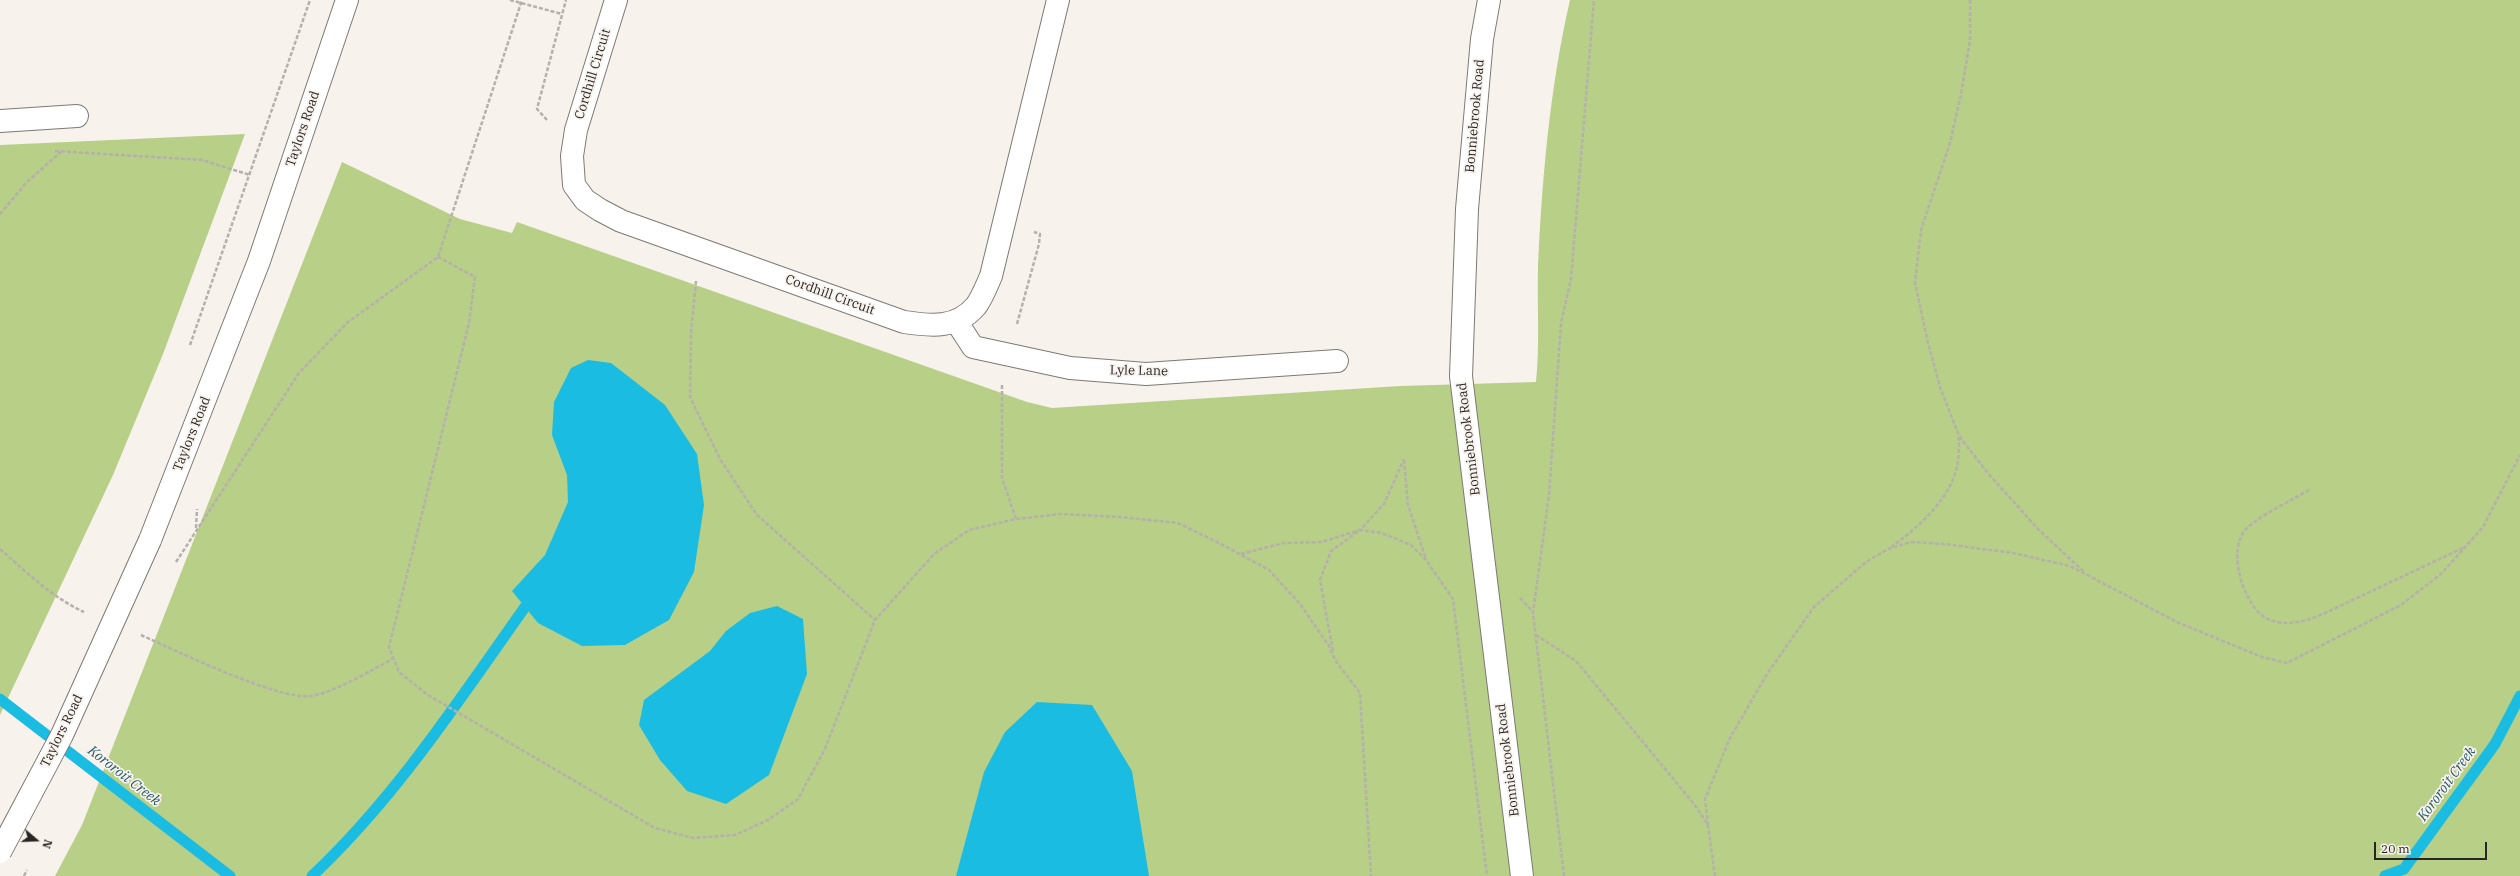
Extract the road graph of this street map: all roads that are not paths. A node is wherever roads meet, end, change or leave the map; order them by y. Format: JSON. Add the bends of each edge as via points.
{"nodes":[{"id":1,"x":347,"y":0,"type":"edge"},
{"id":2,"x":616,"y":0,"type":"edge"},
{"id":3,"x":1058,"y":0,"type":"edge"},
{"id":4,"x":1489,"y":0,"type":"edge"},
{"id":5,"x":77,"y":116,"type":"dead end"},
{"id":6,"x":0,"y":121,"type":"edge"},
{"id":7,"x":956,"y":321,"type":"junction"},
{"id":8,"x":1337,"y":361,"type":"dead end"},
{"id":9,"x":0,"y":852,"type":"edge"},
{"id":10,"x":1522,"y":876,"type":"edge"}],
"edges":[{"from":1,"to":9,"type":"street","name":"Taylors Road","bridge":true,"via":[[259,261],[150,540],[62,735]]},
{"from":2,"to":7,"type":"street","name":"Cordhill Circuit","via":[[576,130],[572,156],[574,185],[586,200],[621,221],[904,322],[933,327]]},
{"from":3,"to":7,"type":"street","name":"Cordhill Circuit","via":[[992,276],[976,306]]},
{"from":4,"to":10,"type":"street","name":"Bonniebrook Road","via":[[1482,39],[1467,209],[1461,376]]},
{"from":5,"to":6,"type":"street"},
{"from":7,"to":8,"type":"street","name":"Lyle Lane","via":[[974,347],[1070,368],[1146,374]]}]}
